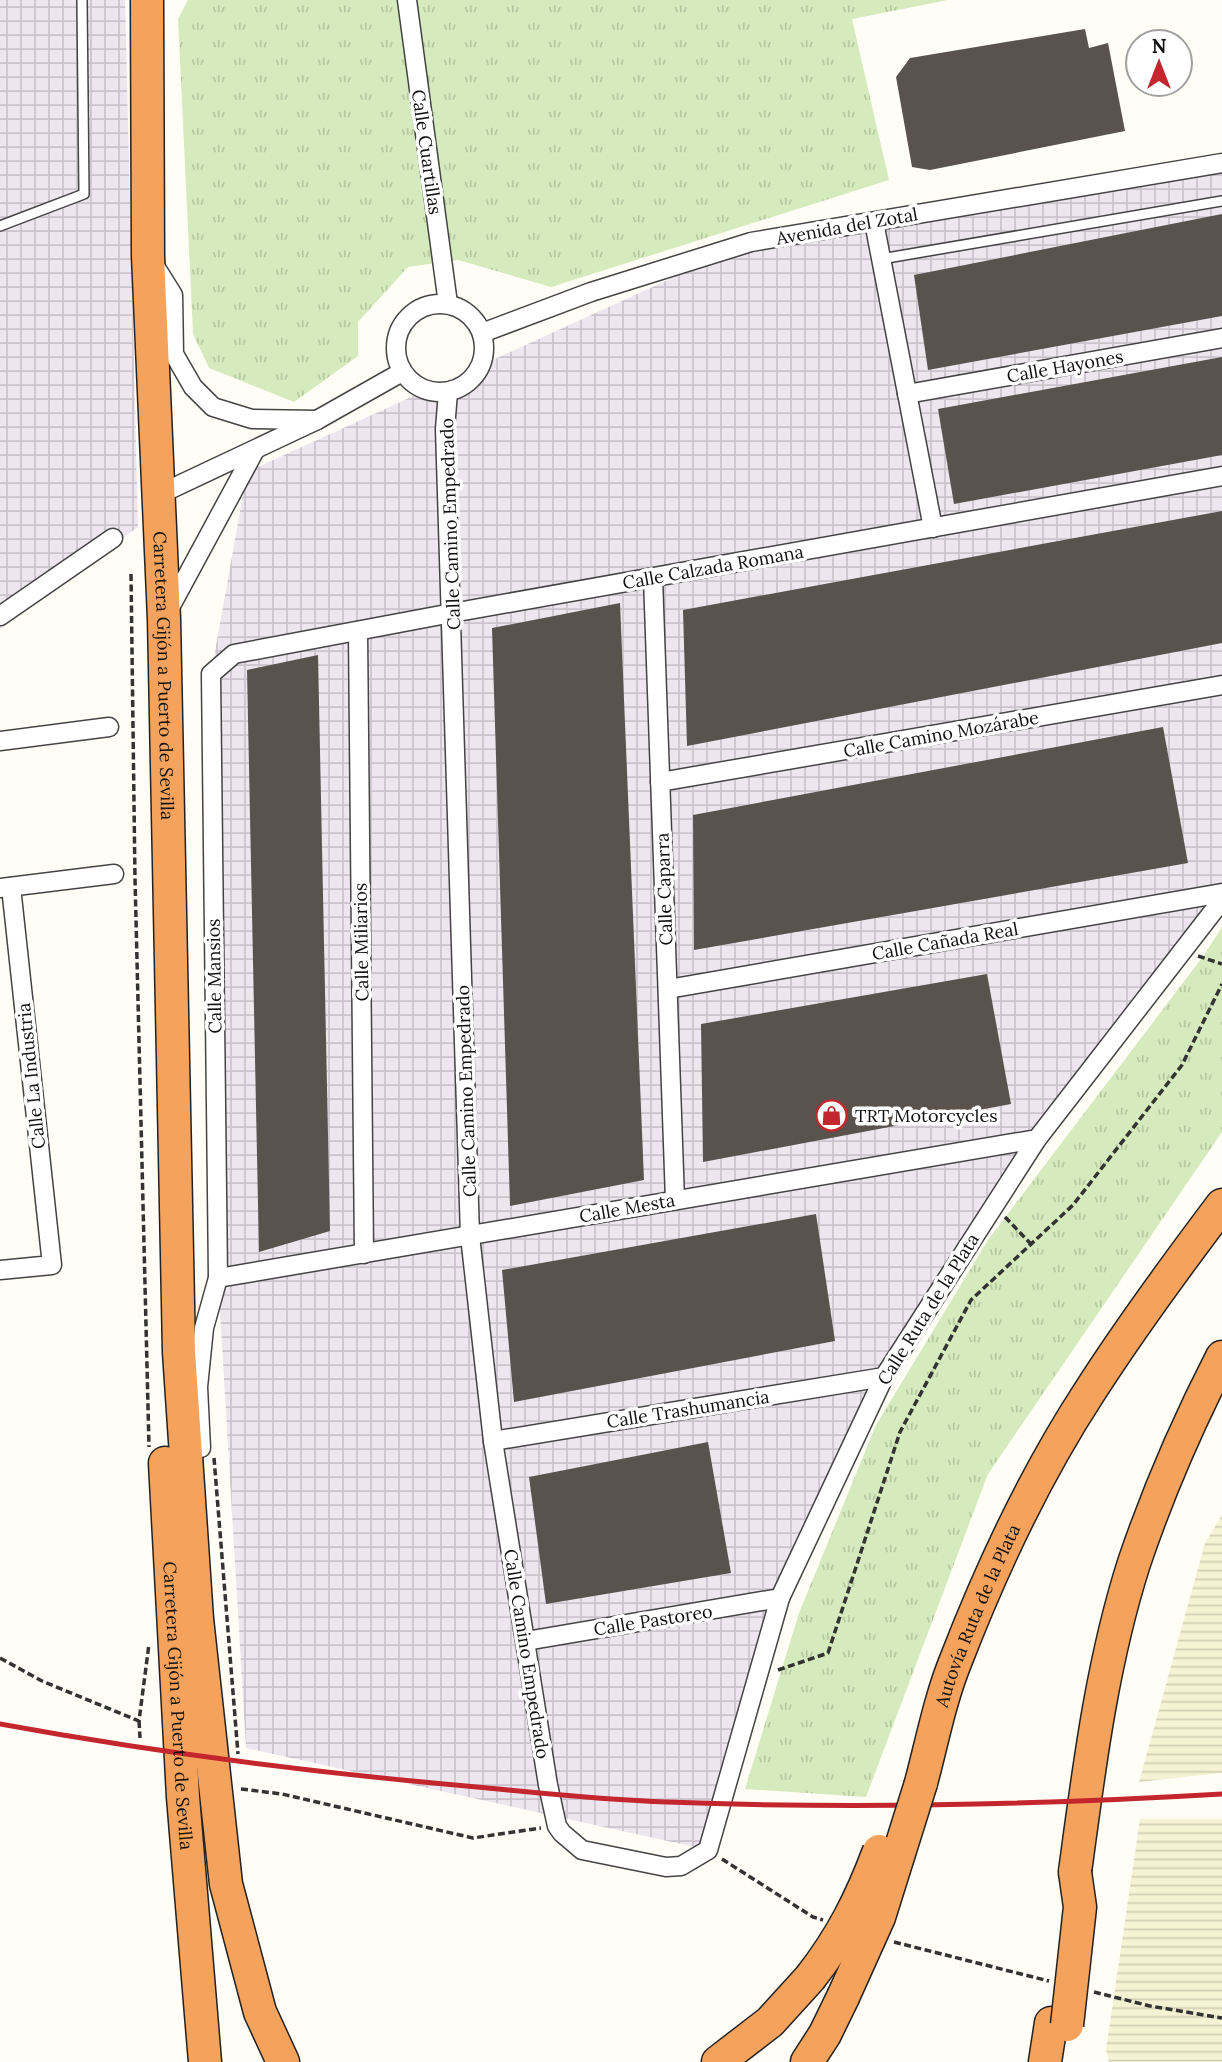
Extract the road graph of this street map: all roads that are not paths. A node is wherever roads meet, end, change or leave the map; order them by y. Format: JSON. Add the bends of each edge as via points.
{"nodes":[{"id":1,"x":82,"y":0,"type":"edge"},
{"id":2,"x":147,"y":0,"type":"edge"},
{"id":3,"x":163,"y":0,"type":"edge"},
{"id":4,"x":407,"y":0,"type":"edge"},
{"id":5,"x":147,"y":133,"type":"junction"},
{"id":6,"x":1222,"y":163,"type":"edge"},
{"id":7,"x":1222,"y":201,"type":"edge"},
{"id":8,"x":874,"y":222,"type":"junction"},
{"id":9,"x":0,"y":226,"type":"edge"},
{"id":10,"x":148,"y":256,"type":"junction"},
{"id":11,"x":881,"y":259,"type":"junction"},
{"id":12,"x":448,"y":303,"type":"junction"},
{"id":13,"x":482,"y":333,"type":"junction"},
{"id":14,"x":1222,"y":338,"type":"edge"},
{"id":15,"x":402,"y":372,"type":"junction"},
{"id":16,"x":448,"y":392,"type":"junction"},
{"id":17,"x":907,"y":394,"type":"junction"},
{"id":18,"x":317,"y":420,"type":"junction"},
{"id":19,"x":255,"y":450,"type":"junction"},
{"id":20,"x":1222,"y":476,"type":"edge"},
{"id":21,"x":158,"y":495,"type":"junction"},
{"id":22,"x":933,"y":528,"type":"junction"},
{"id":23,"x":113,"y":538,"type":"dead end"},
{"id":24,"x":653,"y":578,"type":"junction"},
{"id":25,"x":452,"y":613,"type":"junction"},
{"id":26,"x":0,"y":616,"type":"edge"},
{"id":27,"x":164,"y":619,"type":"junction"},
{"id":28,"x":358,"y":631,"type":"junction"},
{"id":29,"x":211,"y":674,"type":"joint"},
{"id":30,"x":1222,"y":685,"type":"edge"},
{"id":31,"x":109,"y":727,"type":"dead end"},
{"id":32,"x":0,"y":741,"type":"edge"},
{"id":33,"x":660,"y":782,"type":"junction"},
{"id":34,"x":114,"y":874,"type":"dead end"},
{"id":35,"x":5,"y":888,"type":"edge"},
{"id":36,"x":1222,"y":893,"type":"edge"},
{"id":37,"x":1222,"y":900,"type":"edge"},
{"id":38,"x":668,"y":989,"type":"junction"},
{"id":39,"x":1037,"y":1139,"type":"junction"},
{"id":40,"x":675,"y":1200,"type":"junction"},
{"id":41,"x":1222,"y":1205,"type":"edge"},
{"id":42,"x":470,"y":1236,"type":"junction"},
{"id":43,"x":364,"y":1254,"type":"junction"},
{"id":44,"x":0,"y":1270,"type":"edge"},
{"id":45,"x":218,"y":1278,"type":"junction"},
{"id":46,"x":178,"y":1352,"type":"junction"},
{"id":47,"x":1222,"y":1357,"type":"edge"},
{"id":48,"x":884,"y":1377,"type":"junction"},
{"id":49,"x":493,"y":1441,"type":"junction"},
{"id":50,"x":190,"y":1520,"type":"junction"},
{"id":51,"x":780,"y":1598,"type":"junction"},
{"id":52,"x":526,"y":1641,"type":"junction"},
{"id":53,"x":911,"y":1783,"type":"junction"},
{"id":54,"x":557,"y":1826,"type":"joint"},
{"id":55,"x":1059,"y":2024,"type":"junction"},
{"id":56,"x":205,"y":2062,"type":"edge"},
{"id":57,"x":283,"y":2062,"type":"edge"},
{"id":58,"x":719,"y":2062,"type":"edge"},
{"id":59,"x":807,"y":2062,"type":"edge"},
{"id":60,"x":1045,"y":2062,"type":"edge"},
{"id":61,"x":1067,"y":2062,"type":"edge"}],
"edges":[{"from":1,"to":9,"type":"lane","via":[[84,194]]},
{"from":2,"to":5,"type":"highway","name":"Carretera Gijón a Puerto de Sevilla"},
{"from":3,"to":5,"type":"street","via":[[162,38]]},
{"from":4,"to":12,"type":"street","name":"Calle Cuartillas"},
{"from":5,"to":10,"type":"highway","name":"Carretera Gijón a Puerto de Sevilla"},
{"from":6,"to":8,"type":"street","name":"Avenida del Zotal"},
{"from":7,"to":11,"type":"lane"},
{"from":8,"to":11,"type":"street"},
{"from":8,"to":13,"type":"street","name":"Avenida del Zotal","via":[[751,242],[591,292]]},
{"from":10,"to":18,"type":"street","via":[[173,295],[174,354],[193,387],[213,407],[252,419]]},
{"from":10,"to":21,"type":"highway","name":"Carretera Gijón a Puerto de Sevilla"},
{"from":11,"to":17,"type":"street"},
{"from":12,"to":13,"type":"street","via":[[467,312]]},
{"from":12,"to":15,"type":"street","via":[[426,305],[402,324],[395,342]]},
{"from":13,"to":16,"type":"street","via":[[484,358],[479,370],[469,382]]},
{"from":14,"to":17,"type":"street","name":"Calle Hayones"},
{"from":15,"to":16,"type":"street","via":[[424,390]]},
{"from":15,"to":18,"type":"street"},
{"from":16,"to":25,"type":"street","name":"Calle Camino Empedrado","via":[[444,429]]},
{"from":17,"to":22,"type":"street"},
{"from":18,"to":19,"type":"street"},
{"from":19,"to":21,"type":"street"},
{"from":19,"to":27,"type":"street"},
{"from":20,"to":22,"type":"street","name":"Calle Calzada Romana"},
{"from":21,"to":27,"type":"highway","name":"Carretera Gijón a Puerto de Sevilla"},
{"from":22,"to":24,"type":"street","name":"Calle Calzada Romana"},
{"from":23,"to":26,"type":"street"},
{"from":24,"to":25,"type":"street","name":"Calle Calzada Romana"},
{"from":24,"to":33,"type":"street","name":"Calle Caparra"},
{"from":25,"to":28,"type":"street","name":"Calle Calzada Romana"},
{"from":25,"to":42,"type":"street","name":"Calle Camino Empedrado"},
{"from":27,"to":46,"type":"highway","name":"Carretera Gijón a Puerto de Sevilla"},
{"from":28,"to":29,"type":"street","name":"Calle Calzada Romana","via":[[234,654]]},
{"from":28,"to":43,"type":"street","name":"Calle Miliarios"},
{"from":29,"to":45,"type":"street","name":"Calle Mansios"},
{"from":30,"to":33,"type":"street","name":"Calle Camino Mozárabe"},
{"from":31,"to":32,"type":"street"},
{"from":33,"to":38,"type":"street","name":"Calle Caparra"},
{"from":34,"to":35,"type":"street"},
{"from":35,"to":44,"type":"street","name":"Calle La Industria","via":[[52,1265]]},
{"from":36,"to":38,"type":"street","name":"Calle Cañada Real"},
{"from":37,"to":39,"type":"street","name":"Calle Ruta de la Plata"},
{"from":38,"to":40,"type":"street","name":"Calle Caparra"},
{"from":39,"to":40,"type":"street","name":"Calle Mesta"},
{"from":39,"to":48,"type":"street","name":"Calle Ruta de la Plata"},
{"from":40,"to":42,"type":"street","name":"Calle Mesta"},
{"from":41,"to":53,"type":"highway","name":"Autovía Ruta de la Plata","via":[[1132,1328],[1040,1476],[1003,1546]]},
{"from":42,"to":43,"type":"street","name":"Calle Mesta"},
{"from":42,"to":49,"type":"street","name":"Calle Camino Empedrado"},
{"from":43,"to":45,"type":"street","name":"Calle Mesta"},
{"from":45,"to":50,"type":"street","name":"Calle Mansios","via":[[204,1328],[198,1387],[201,1474]]},
{"from":46,"to":50,"type":"highway","name":"Carretera Gijón a Puerto de Sevilla"},
{"from":46,"to":56,"type":"highway","name":"Carretera Gijón a Puerto de Sevilla","via":[[163,1422],[183,1797]]},
{"from":47,"to":55,"type":"highway","via":[[1178,1447],[1134,1563],[1102,1691],[1066,1911]]},
{"from":48,"to":49,"type":"street","name":"Calle Trashumancia"},
{"from":48,"to":51,"type":"street","name":"Calle Ruta de la Plata"},
{"from":49,"to":52,"type":"street","name":"Calle Camino Empedrado"},
{"from":50,"to":57,"type":"highway","name":"Carretera Gijón a Puerto de Sevilla","via":[[226,1884],[260,2012]]},
{"from":51,"to":52,"type":"street","name":"Calle Pastoreo"},
{"from":51,"to":54,"type":"street","name":"Calle Ruta de la Plata","via":[[708,1850],[681,1866],[645,1864],[582,1850]]},
{"from":52,"to":54,"type":"street","name":"Calle Camino Empedrado"},
{"from":53,"to":58,"type":"highway","bridge":true,"via":[[862,1897],[838,1939],[770,2022]]},
{"from":53,"to":59,"type":"highway","bridge":true,"via":[[879,1917],[825,2034]]},
{"from":55,"to":60,"type":"highway"},
{"from":55,"to":61,"type":"highway"}]}
